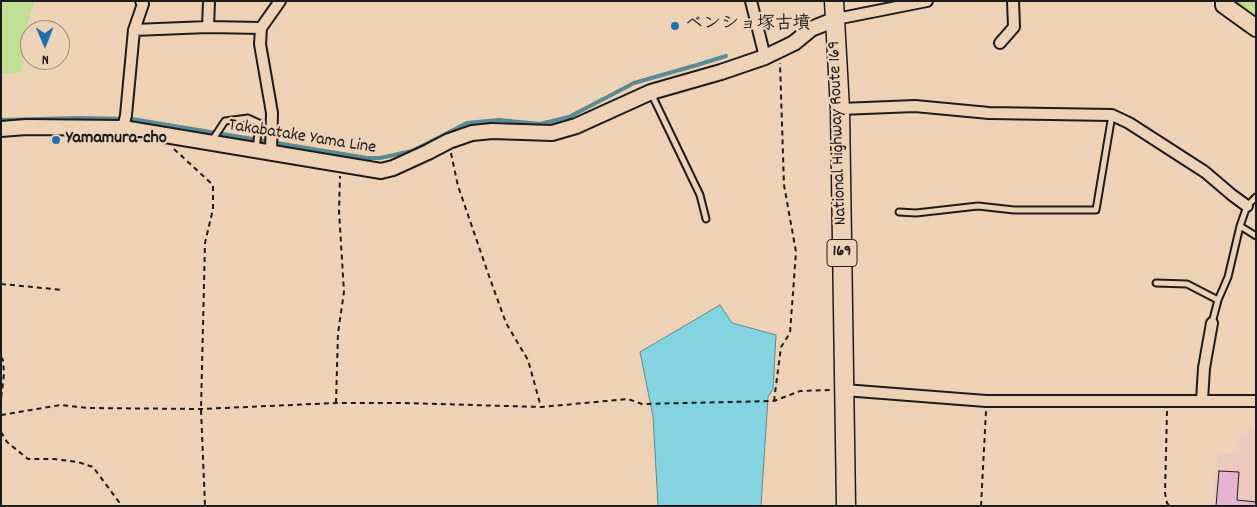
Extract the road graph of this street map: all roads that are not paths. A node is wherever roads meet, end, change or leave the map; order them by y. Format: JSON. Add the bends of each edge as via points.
{"nodes":[{"id":1,"x":141,"y":1,"type":"edge"},
{"id":2,"x":209,"y":1,"type":"edge"},
{"id":3,"x":280,"y":1,"type":"edge"},
{"id":4,"x":751,"y":1,"type":"edge"},
{"id":5,"x":834,"y":1,"type":"edge"},
{"id":6,"x":927,"y":1,"type":"edge"},
{"id":7,"x":1013,"y":1,"type":"edge"},
{"id":8,"x":1222,"y":2,"type":"edge"},
{"id":9,"x":836,"y":19,"type":"junction"},
{"id":10,"x":208,"y":27,"type":"junction"},
{"id":11,"x":261,"y":28,"type":"junction"},
{"id":12,"x":1256,"y":28,"type":"edge"},
{"id":13,"x":134,"y":30,"type":"junction"},
{"id":14,"x":1000,"y":43,"type":"dead end"},
{"id":15,"x":764,"y":57,"type":"junction"},
{"id":16,"x":651,"y":92,"type":"junction"},
{"id":17,"x":840,"y":109,"type":"junction"},
{"id":18,"x":1112,"y":114,"type":"junction"},
{"id":19,"x":125,"y":122,"type":"junction"},
{"id":20,"x":1,"y":129,"type":"edge"},
{"id":21,"x":211,"y":142,"type":"junction"},
{"id":22,"x":256,"y":150,"type":"junction"},
{"id":23,"x":270,"y":153,"type":"junction"},
{"id":24,"x":1256,"y":197,"type":"edge"},
{"id":25,"x":1247,"y":206,"type":"junction"},
{"id":26,"x":898,"y":212,"type":"dead end"},
{"id":27,"x":706,"y":218,"type":"dead end"},
{"id":28,"x":1240,"y":226,"type":"junction"},
{"id":29,"x":1256,"y":236,"type":"edge"},
{"id":30,"x":1156,"y":282,"type":"dead end"},
{"id":31,"x":1218,"y":300,"type":"junction"},
{"id":32,"x":1212,"y":323,"type":"joint"},
{"id":33,"x":844,"y":390,"type":"junction"},
{"id":34,"x":1202,"y":400,"type":"junction"},
{"id":35,"x":1256,"y":401,"type":"edge"},
{"id":36,"x":846,"y":506,"type":"edge"}],
"edges":[{"from":1,"to":13,"type":"street","via":[[143,4]]},
{"from":2,"to":10,"type":"street"},
{"from":3,"to":11,"type":"street"},
{"from":4,"to":15,"type":"street"},
{"from":5,"to":9,"type":"highway","name":"National Highway Route 169","number":"169"},
{"from":6,"to":9,"type":"street"},
{"from":7,"to":14,"type":"street","via":[[1014,27]]},
{"from":8,"to":12,"type":"main road"},
{"from":9,"to":15,"type":"main road","name":"Takabatake Yama Line"},
{"from":9,"to":17,"type":"highway","name":"National Highway Route 169","number":"169"},
{"from":10,"to":11,"type":"street"},
{"from":10,"to":13,"type":"street"},
{"from":11,"to":23,"type":"street","via":[[260,44],[272,113]]},
{"from":13,"to":19,"type":"street"},
{"from":15,"to":16,"type":"main road","name":"Takabatake Yama Line"},
{"from":16,"to":23,"type":"main road","name":"Takabatake Yama Line","via":[[576,126],[552,133],[472,133],[381,171]]},
{"from":16,"to":27,"type":"lane","via":[[700,195]]},
{"from":17,"to":18,"type":"street","via":[[915,106],[989,113]]},
{"from":17,"to":33,"type":"highway","name":"National Highway Route 169","number":"169"},
{"from":18,"to":25,"type":"street","via":[[1205,172]]},
{"from":18,"to":26,"type":"lane","via":[[1096,210],[1014,210],[978,206]]},
{"from":19,"to":20,"type":"main road","name":"Takabatake Yama Line"},
{"from":19,"to":21,"type":"main road","name":"Takabatake Yama Line"},
{"from":21,"to":22,"type":"main road","name":"Takabatake Yama Line"},
{"from":21,"to":22,"type":"lane","via":[[225,121],[248,118],[259,123]]},
{"from":22,"to":23,"type":"main road","name":"Takabatake Yama Line"},
{"from":24,"to":25,"type":"lane"},
{"from":25,"to":28,"type":"lane"},
{"from":28,"to":29,"type":"lane"},
{"from":28,"to":31,"type":"lane","via":[[1228,277]]},
{"from":30,"to":31,"type":"lane","via":[[1186,284]]},
{"from":31,"to":32,"type":"lane"},
{"from":32,"to":34,"type":"street"},
{"from":33,"to":34,"type":"street","via":[[986,402]]},
{"from":33,"to":36,"type":"highway","name":"National Highway Route 169","number":"169"},
{"from":34,"to":35,"type":"street"}]}
